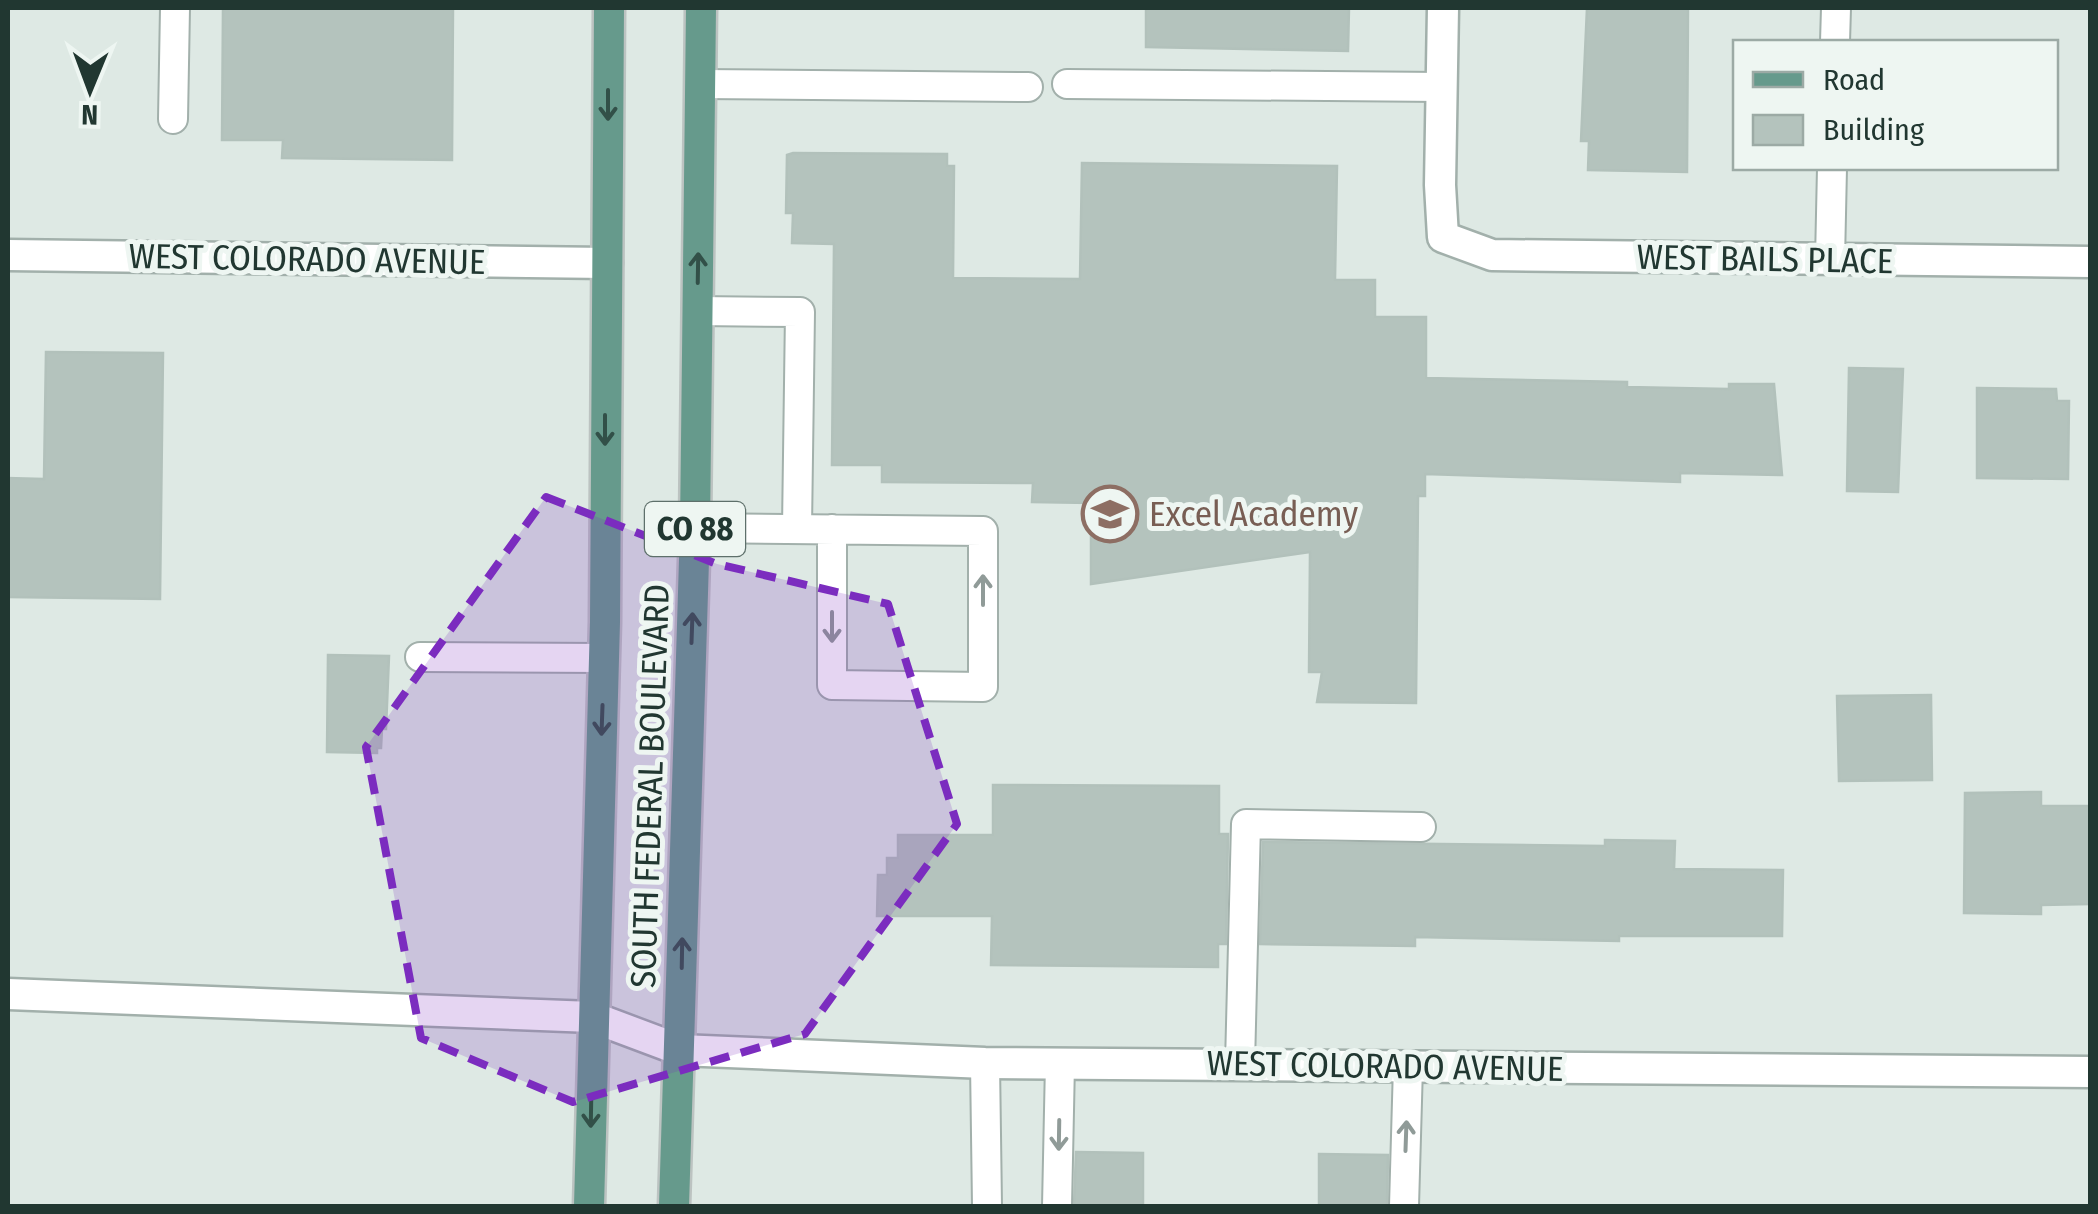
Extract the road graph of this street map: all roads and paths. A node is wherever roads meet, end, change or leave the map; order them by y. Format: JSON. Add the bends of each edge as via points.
{"nodes":[{"id":1,"x":175,"y":8,"type":"edge"},
{"id":2,"x":609,"y":8,"type":"edge"},
{"id":3,"x":700,"y":8,"type":"edge"},
{"id":4,"x":1443,"y":8,"type":"edge"},
{"id":5,"x":1836,"y":8,"type":"edge"},
{"id":6,"x":1835,"y":40,"type":"edge"},
{"id":7,"x":700,"y":84,"type":"junction"},
{"id":8,"x":1068,"y":84,"type":"dead end"},
{"id":9,"x":1028,"y":87,"type":"dead end"},
{"id":10,"x":1442,"y":88,"type":"junction"},
{"id":11,"x":173,"y":119,"type":"dead end"},
{"id":12,"x":1832,"y":170,"type":"edge"},
{"id":13,"x":8,"y":255,"type":"edge"},
{"id":14,"x":1830,"y":260,"type":"junction"},
{"id":15,"x":2090,"y":262,"type":"edge"},
{"id":16,"x":607,"y":263,"type":"junction"},
{"id":17,"x":697,"y":312,"type":"junction"},
{"id":18,"x":695,"y":528,"type":"junction"},
{"id":19,"x":798,"y":528,"type":"junction"},
{"id":20,"x":832,"y":529,"type":"junction"},
{"id":21,"x":420,"y":658,"type":"dead end"},
{"id":22,"x":604,"y":658,"type":"junction"},
{"id":23,"x":1422,"y":827,"type":"dead end"},
{"id":24,"x":8,"y":994,"type":"edge"},
{"id":25,"x":592,"y":1017,"type":"junction"},
{"id":26,"x":680,"y":1050,"type":"junction"},
{"id":27,"x":985,"y":1062,"type":"junction"},
{"id":28,"x":1060,"y":1063,"type":"junction"},
{"id":29,"x":1240,"y":1064,"type":"junction"},
{"id":30,"x":1408,"y":1066,"type":"junction"},
{"id":31,"x":2090,"y":1072,"type":"edge"},
{"id":32,"x":589,"y":1206,"type":"edge"},
{"id":33,"x":674,"y":1206,"type":"edge"},
{"id":34,"x":986,"y":1206,"type":"edge"},
{"id":35,"x":1057,"y":1206,"type":"edge"},
{"id":36,"x":1404,"y":1206,"type":"edge"}],
"edges":[{"from":1,"to":11,"type":"lane"},
{"from":2,"to":16,"type":"main road","name":"SOUTH FEDERAL BOULEVARD","number":"CO 88","one_way":true},
{"from":3,"to":7,"type":"main road","name":"SOUTH FEDERAL BOULEVARD","number":"CO 88"},
{"from":4,"to":10,"type":"street"},
{"from":5,"to":6,"type":"lane"},
{"from":7,"to":9,"type":"lane"},
{"from":17,"to":7,"type":"main road","name":"SOUTH FEDERAL BOULEVARD","number":"CO 88","one_way":true},
{"from":8,"to":10,"type":"lane"},
{"from":10,"to":14,"type":"street","name":"WEST BAILS PLACE","via":[[1443,237],[1492,256]]},
{"from":12,"to":14,"type":"lane"},
{"from":13,"to":16,"type":"street","name":"WEST COLORADO AVENUE"},
{"from":14,"to":15,"type":"street","name":"WEST BAILS PLACE"},
{"from":16,"to":22,"type":"main road","name":"SOUTH FEDERAL BOULEVARD","number":"CO 88","one_way":true},
{"from":17,"to":18,"type":"main road","name":"SOUTH FEDERAL BOULEVARD","number":"CO 88"},
{"from":17,"to":19,"type":"lane","via":[[800,312]]},
{"from":18,"to":19,"type":"lane"},
{"from":26,"to":18,"type":"main road","name":"SOUTH FEDERAL BOULEVARD","number":"CO 88","one_way":true},
{"from":19,"to":20,"type":"lane"},
{"from":20,"to":20,"type":"lane","one_way":true,"via":[[832,685],[982,687],[983,531]]},
{"from":21,"to":22,"type":"lane"},
{"from":22,"to":25,"type":"main road","name":"SOUTH FEDERAL BOULEVARD","number":"CO 88","one_way":true},
{"from":23,"to":29,"type":"lane","via":[[1246,824]]},
{"from":24,"to":25,"type":"street","name":"WEST COLORADO AVENUE"},
{"from":25,"to":26,"type":"street","name":"WEST COLORADO AVENUE"},
{"from":25,"to":32,"type":"main road","name":"SOUTH FEDERAL BOULEVARD","one_way":true},
{"from":26,"to":27,"type":"street","name":"WEST COLORADO AVENUE"},
{"from":26,"to":33,"type":"main road","name":"SOUTH FEDERAL BOULEVARD","number":"CO 88"},
{"from":27,"to":28,"type":"street","name":"WEST COLORADO AVENUE"},
{"from":27,"to":34,"type":"lane"},
{"from":28,"to":29,"type":"street","name":"WEST COLORADO AVENUE"},
{"from":28,"to":35,"type":"lane","one_way":true},
{"from":29,"to":30,"type":"street","name":"WEST COLORADO AVENUE"},
{"from":30,"to":31,"type":"street","name":"WEST COLORADO AVENUE"},
{"from":36,"to":30,"type":"lane","one_way":true}]}
